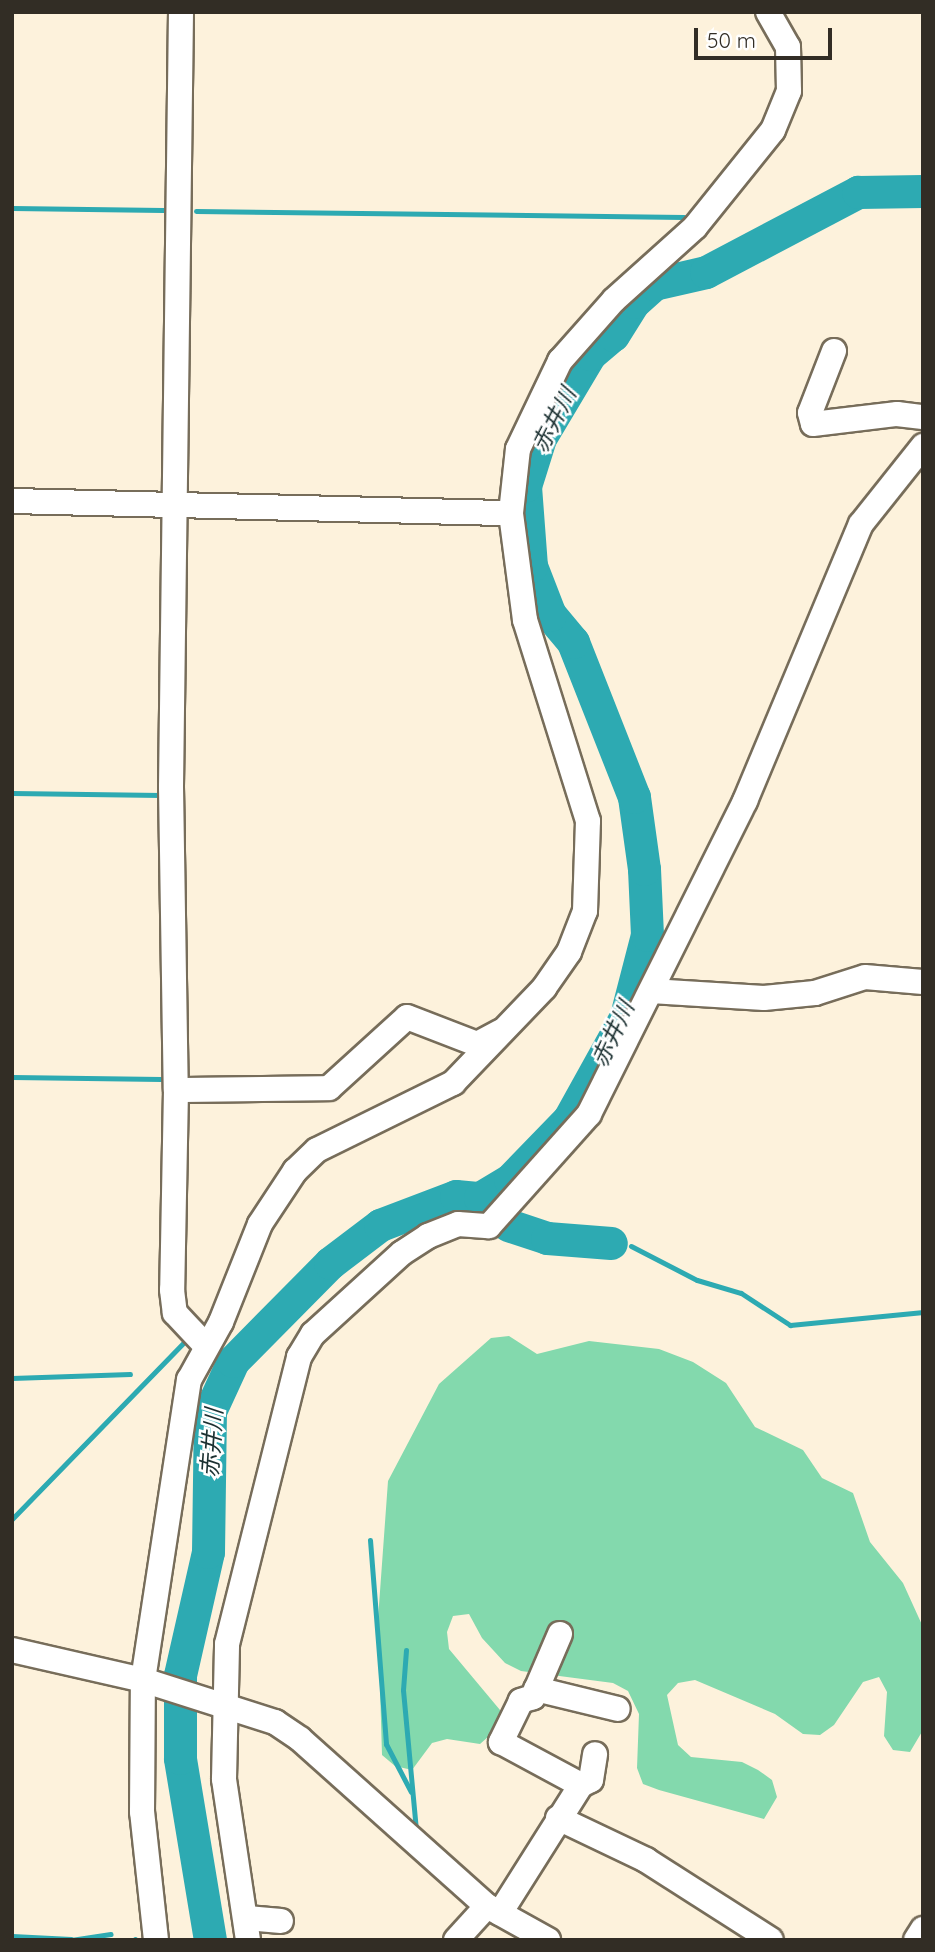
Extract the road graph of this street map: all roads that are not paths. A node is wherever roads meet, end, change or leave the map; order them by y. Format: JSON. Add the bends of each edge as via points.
{"nodes":[{"id":1,"x":181,"y":12,"type":"edge"},
{"id":2,"x":768,"y":12,"type":"edge"},
{"id":3,"x":834,"y":351,"type":"dead end"},
{"id":4,"x":923,"y":416,"type":"edge"},
{"id":5,"x":923,"y":446,"type":"edge"},
{"id":6,"x":12,"y":501,"type":"edge"},
{"id":7,"x":178,"y":503,"type":"junction"},
{"id":8,"x":511,"y":513,"type":"junction"},
{"id":9,"x":923,"y":982,"type":"edge"},
{"id":10,"x":651,"y":991,"type":"junction"},
{"id":11,"x":508,"y":1028,"type":"junction"},
{"id":12,"x":176,"y":1090,"type":"junction"},
{"id":13,"x":206,"y":1346,"type":"junction"},
{"id":14,"x":560,"y":1634,"type":"dead end"},
{"id":15,"x":12,"y":1650,"type":"edge"},
{"id":16,"x":148,"y":1681,"type":"junction"},
{"id":17,"x":536,"y":1689,"type":"junction"},
{"id":18,"x":218,"y":1702,"type":"junction"},
{"id":19,"x":618,"y":1709,"type":"dead end"},
{"id":20,"x":595,"y":1754,"type":"dead end"},
{"id":21,"x":581,"y":1785,"type":"junction"},
{"id":22,"x":558,"y":1818,"type":"junction"},
{"id":23,"x":494,"y":1910,"type":"junction"},
{"id":24,"x":281,"y":1921,"type":"dead end"},
{"id":25,"x":248,"y":1929,"type":"edge"},
{"id":26,"x":923,"y":1929,"type":"edge"},
{"id":27,"x":156,"y":1940,"type":"edge"},
{"id":28,"x":456,"y":1940,"type":"edge"},
{"id":29,"x":548,"y":1940,"type":"edge"},
{"id":30,"x":771,"y":1940,"type":"edge"},
{"id":31,"x":916,"y":1940,"type":"edge"}],
"edges":[{"from":1,"to":7,"type":"street"},
{"from":2,"to":8,"type":"street","via":[[788,47],[789,91],[773,130],[695,227],[614,300],[560,361],[517,449]]},
{"from":3,"to":4,"type":"street","via":[[810,413],[813,425],[898,414]]},
{"from":5,"to":10,"type":"street","via":[[861,524],[745,801]]},
{"from":6,"to":7,"type":"street"},
{"from":7,"to":8,"type":"street"},
{"from":7,"to":12,"type":"street","via":[[171,787]]},
{"from":8,"to":11,"type":"street","via":[[525,620],[580,789],[590,847],[585,911],[569,951]]},
{"from":9,"to":10,"type":"street","via":[[865,977],[815,993],[764,998]]},
{"from":10,"to":18,"type":"street","via":[[589,1114],[489,1226],[458,1224],[428,1236],[313,1334],[299,1357],[282,1413],[227,1644]]},
{"from":11,"to":12,"type":"street","via":[[477,1044],[407,1017],[329,1088]]},
{"from":11,"to":13,"type":"street","via":[[453,1083],[317,1150],[295,1171],[260,1224],[238,1285]]},
{"from":12,"to":13,"type":"street","via":[[173,1301],[175,1313]]},
{"from":13,"to":16,"type":"street","via":[[189,1380]]},
{"from":14,"to":17,"type":"street"},
{"from":15,"to":16,"type":"street"},
{"from":16,"to":18,"type":"street"},
{"from":16,"to":27,"type":"street","via":[[142,1812]]},
{"from":17,"to":19,"type":"street"},
{"from":17,"to":21,"type":"street","via":[[533,1697],[522,1701],[501,1742]]},
{"from":18,"to":23,"type":"street","via":[[275,1723],[300,1739]]},
{"from":18,"to":25,"type":"street","via":[[224,1779]]},
{"from":20,"to":21,"type":"street","via":[[591,1780]]},
{"from":21,"to":22,"type":"street"},
{"from":22,"to":23,"type":"street"},
{"from":22,"to":30,"type":"street","via":[[646,1860]]},
{"from":23,"to":28,"type":"street"},
{"from":23,"to":29,"type":"street"},
{"from":24,"to":25,"type":"street"},
{"from":26,"to":31,"type":"street"}]}
